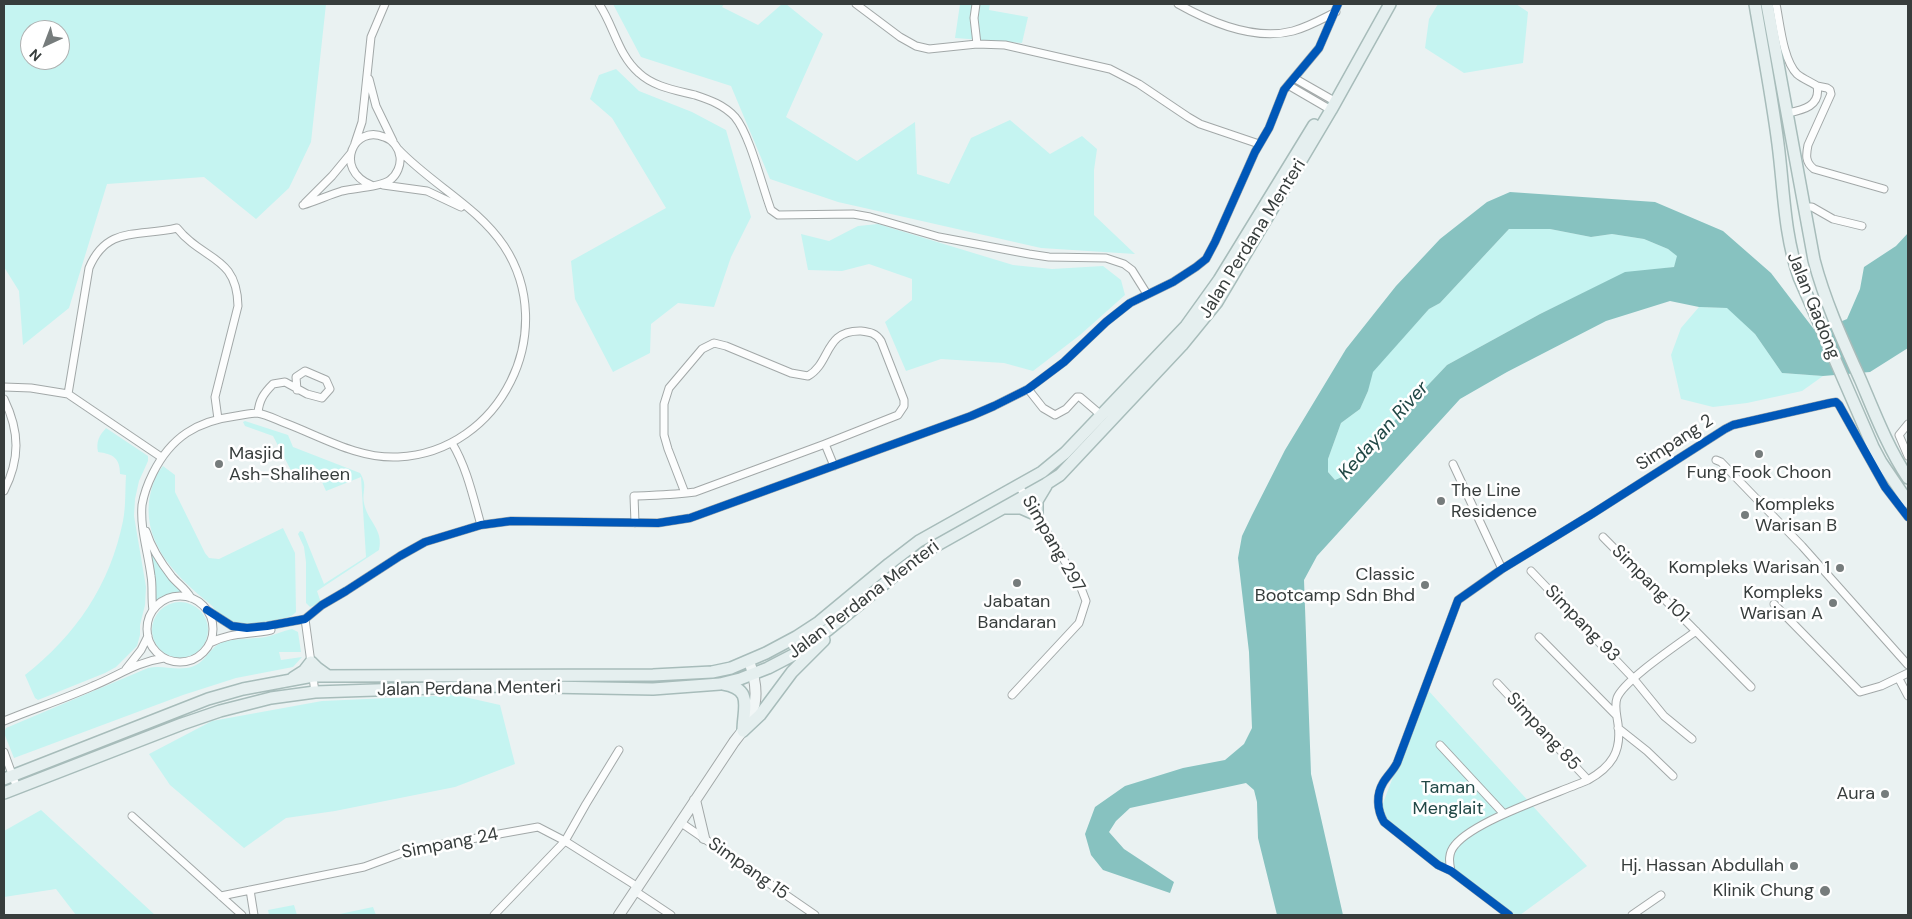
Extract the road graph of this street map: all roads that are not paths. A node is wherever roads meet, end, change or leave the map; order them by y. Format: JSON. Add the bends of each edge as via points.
{"nodes":[{"id":1,"x":385,"y":4,"type":"edge"},
{"id":2,"x":599,"y":4,"type":"edge"},
{"id":3,"x":856,"y":4,"type":"edge"},
{"id":4,"x":976,"y":4,"type":"edge"},
{"id":5,"x":1178,"y":4,"type":"edge"},
{"id":6,"x":1338,"y":4,"type":"edge"},
{"id":7,"x":1382,"y":4,"type":"edge"},
{"id":8,"x":1390,"y":4,"type":"edge"},
{"id":9,"x":1755,"y":4,"type":"edge"},
{"id":10,"x":1767,"y":4,"type":"edge"},
{"id":11,"x":1776,"y":4,"type":"edge"},
{"id":12,"x":1336,"y":12,"type":"junction"},
{"id":13,"x":977,"y":44,"type":"junction"},
{"id":14,"x":367,"y":69,"type":"junction"},
{"id":15,"x":1294,"y":78,"type":"junction"},
{"id":16,"x":1288,"y":85,"type":"junction"},
{"id":17,"x":1817,"y":86,"type":"junction"},
{"id":18,"x":1331,"y":104,"type":"junction"},
{"id":19,"x":1788,"y":113,"type":"junction"},
{"id":20,"x":1774,"y":116,"type":"junction"},
{"id":21,"x":393,"y":142,"type":"junction"},
{"id":22,"x":1259,"y":144,"type":"junction"},
{"id":23,"x":353,"y":149,"type":"junction"},
{"id":24,"x":398,"y":149,"type":"junction"},
{"id":25,"x":382,"y":184,"type":"junction"},
{"id":26,"x":371,"y":185,"type":"junction"},
{"id":27,"x":1884,"y":189,"type":"dead end"},
{"id":28,"x":1805,"y":207,"type":"junction"},
{"id":29,"x":476,"y":216,"type":"junction"},
{"id":30,"x":1862,"y":226,"type":"dead end"},
{"id":31,"x":1147,"y":294,"type":"junction"},
{"id":32,"x":4,"y":388,"type":"edge"},
{"id":33,"x":1028,"y":389,"type":"junction"},
{"id":34,"x":297,"y":390,"type":"junction"},
{"id":35,"x":68,"y":394,"type":"junction"},
{"id":36,"x":4,"y":399,"type":"edge"},
{"id":37,"x":258,"y":413,"type":"junction"},
{"id":38,"x":1101,"y":416,"type":"junction"},
{"id":39,"x":218,"y":418,"type":"junction"},
{"id":40,"x":1908,"y":424,"type":"edge"},
{"id":41,"x":452,"y":442,"type":"junction"},
{"id":42,"x":825,"y":444,"type":"junction"},
{"id":43,"x":1908,"y":456,"type":"edge"},
{"id":44,"x":161,"y":457,"type":"junction"},
{"id":45,"x":1716,"y":460,"type":"dead end"},
{"id":46,"x":1454,"y":464,"type":"dead end"},
{"id":47,"x":834,"y":466,"type":"junction"},
{"id":48,"x":1908,"y":478,"type":"edge"},
{"id":49,"x":1046,"y":484,"type":"junction"},
{"id":50,"x":1019,"y":486,"type":"junction"},
{"id":51,"x":4,"y":491,"type":"edge"},
{"id":52,"x":686,"y":493,"type":"junction"},
{"id":53,"x":1025,"y":496,"type":"junction"},
{"id":54,"x":1908,"y":502,"type":"edge"},
{"id":55,"x":1004,"y":508,"type":"junction"},
{"id":56,"x":1037,"y":515,"type":"junction"},
{"id":57,"x":142,"y":518,"type":"junction"},
{"id":58,"x":1908,"y":518,"type":"edge"},
{"id":59,"x":635,"y":523,"type":"junction"},
{"id":60,"x":481,"y":525,"type":"junction"},
{"id":61,"x":1603,"y":537,"type":"dead end"},
{"id":62,"x":1502,"y":569,"type":"junction"},
{"id":63,"x":1531,"y":571,"type":"dead end"},
{"id":64,"x":191,"y":598,"type":"junction"},
{"id":65,"x":1774,"y":604,"type":"dead end"},
{"id":66,"x":153,"y":610,"type":"junction"},
{"id":67,"x":207,"y":610,"type":"junction"},
{"id":68,"x":849,"y":613,"type":"junction"},
{"id":69,"x":305,"y":619,"type":"junction"},
{"id":70,"x":292,"y":622,"type":"junction"},
{"id":71,"x":1696,"y":631,"type":"junction"},
{"id":72,"x":148,"y":636,"type":"junction"},
{"id":73,"x":1539,"y":636,"type":"dead end"},
{"id":74,"x":210,"y":644,"type":"junction"},
{"id":75,"x":164,"y":658,"type":"junction"},
{"id":76,"x":749,"y":661,"type":"junction"},
{"id":77,"x":311,"y":662,"type":"junction"},
{"id":78,"x":1908,"y":665,"type":"edge"},
{"id":79,"x":125,"y":669,"type":"junction"},
{"id":80,"x":1908,"y":673,"type":"edge"},
{"id":81,"x":754,"y":674,"type":"junction"},
{"id":82,"x":313,"y":676,"type":"junction"},
{"id":83,"x":328,"y":676,"type":"junction"},
{"id":84,"x":1633,"y":678,"type":"junction"},
{"id":85,"x":1898,"y":679,"type":"junction"},
{"id":86,"x":290,"y":680,"type":"junction"},
{"id":87,"x":1497,"y":683,"type":"dead end"},
{"id":88,"x":720,"y":684,"type":"junction"},
{"id":89,"x":1751,"y":687,"type":"dead end"},
{"id":90,"x":315,"y":692,"type":"junction"},
{"id":91,"x":1012,"y":695,"type":"dead end"},
{"id":92,"x":1908,"y":696,"type":"edge"},
{"id":93,"x":1616,"y":715,"type":"junction"},
{"id":94,"x":4,"y":721,"type":"edge"},
{"id":95,"x":1618,"y":728,"type":"junction"},
{"id":96,"x":743,"y":731,"type":"junction"},
{"id":97,"x":1692,"y":739,"type":"dead end"},
{"id":98,"x":1440,"y":745,"type":"dead end"},
{"id":99,"x":619,"y":750,"type":"dead end"},
{"id":100,"x":4,"y":752,"type":"edge"},
{"id":101,"x":110,"y":752,"type":"junction"},
{"id":102,"x":1673,"y":776,"type":"dead end"},
{"id":103,"x":8,"y":777,"type":"edge"},
{"id":104,"x":1588,"y":780,"type":"junction"},
{"id":105,"x":17,"y":788,"type":"junction"},
{"id":106,"x":4,"y":793,"type":"edge"},
{"id":107,"x":696,"y":800,"type":"junction"},
{"id":108,"x":1504,"y":814,"type":"junction"},
{"id":109,"x":132,"y":816,"type":"dead end"},
{"id":110,"x":680,"y":822,"type":"junction"},
{"id":111,"x":704,"y":838,"type":"junction"},
{"id":112,"x":566,"y":841,"type":"junction"},
{"id":113,"x":1451,"y":871,"type":"junction"},
{"id":114,"x":636,"y":889,"type":"junction"},
{"id":115,"x":250,"y":890,"type":"junction"},
{"id":116,"x":1661,"y":895,"type":"dead end"},
{"id":117,"x":221,"y":896,"type":"junction"},
{"id":118,"x":242,"y":915,"type":"edge"},
{"id":119,"x":254,"y":915,"type":"edge"},
{"id":120,"x":494,"y":915,"type":"edge"},
{"id":121,"x":619,"y":915,"type":"edge"},
{"id":122,"x":671,"y":915,"type":"edge"},
{"id":123,"x":815,"y":915,"type":"edge"},
{"id":124,"x":1509,"y":915,"type":"edge"},
{"id":125,"x":1632,"y":915,"type":"edge"}],
"edges":[{"from":1,"to":14,"type":"street","via":[[371,37]]},
{"from":2,"to":31,"type":"street","via":[[620,49],[639,73],[666,88],[707,99],[735,118],[744,133],[773,213],[853,214],[939,237],[1029,254],[1106,258],[1132,270]]},
{"from":3,"to":13,"type":"street","via":[[916,46],[929,49]]},
{"from":4,"to":13,"type":"street"},
{"from":5,"to":12,"type":"street","via":[[1231,26],[1270,34],[1292,31]]},
{"from":6,"to":12,"type":"street"},
{"from":7,"to":18,"type":"main road","name":"Jalan Perdana Menteri"},
{"from":8,"to":18,"type":"main road","name":"Jalan Perdana Menteri"},
{"from":9,"to":20,"type":"main road","name":"Jalan Gadong"},
{"from":10,"to":19,"type":"main road","name":"Jalan Gadong"},
{"from":11,"to":17,"type":"street","via":[[1792,67]]},
{"from":12,"to":15,"type":"street","via":[[1319,48]]},
{"from":13,"to":22,"type":"street","via":[[1005,45],[1110,69],[1132,79],[1188,118]]},
{"from":14,"to":21,"type":"street","via":[[376,106]]},
{"from":14,"to":23,"type":"street","via":[[362,122]]},
{"from":15,"to":16,"type":"street"},
{"from":15,"to":18,"type":"street"},
{"from":16,"to":18,"type":"street"},
{"from":16,"to":22,"type":"street"},
{"from":17,"to":19,"type":"street","via":[[1814,103]]},
{"from":17,"to":27,"type":"street","via":[[1827,88],[1831,94],[1808,145],[1806,154],[1810,166]]},
{"from":18,"to":38,"type":"main road","name":"Jalan Perdana Menteri","via":[[1209,296],[1174,340]]},
{"from":18,"to":49,"type":"main road","name":"Jalan Perdana Menteri","via":[[1206,318],[1070,465]]},
{"from":19,"to":20,"type":"main road"},
{"from":19,"to":28,"type":"main road","name":"Jalan Gadong"},
{"from":20,"to":54,"type":"main road","name":"Jalan Gadong","via":[[1788,238],[1799,277],[1862,423],[1881,462]]},
{"from":21,"to":23,"type":"street","via":[[380,135],[366,136]]},
{"from":21,"to":24,"type":"street"},
{"from":22,"to":31,"type":"street","via":[[1206,258],[1187,274]]},
{"from":23,"to":26,"type":"street","via":[[350,163],[354,173]]},
{"from":23,"to":26,"type":"street","via":[[303,205]]},
{"from":24,"to":25,"type":"street","via":[[400,166],[390,181]]},
{"from":24,"to":29,"type":"street"},
{"from":25,"to":26,"type":"street"},
{"from":25,"to":29,"type":"street","via":[[427,192]]},
{"from":28,"to":30,"type":"street","via":[[1812,207],[1833,219]]},
{"from":28,"to":48,"type":"main road","name":"Jalan Gadong","via":[[1814,260],[1834,320],[1890,448]]},
{"from":29,"to":41,"type":"street","via":[[497,237],[511,258],[523,291],[527,325],[516,370],[502,396],[485,418]]},
{"from":31,"to":33,"type":"street","via":[[1117,313],[1064,362]]},
{"from":32,"to":35,"type":"street","via":[[31,388]]},
{"from":33,"to":38,"type":"street","via":[[1043,408],[1055,415],[1080,397]]},
{"from":33,"to":47,"type":"street","via":[[978,413]]},
{"from":34,"to":34,"type":"street","via":[[322,398],[330,389],[326,380],[305,371],[296,378]]},
{"from":34,"to":37,"type":"street","via":[[285,382],[273,384],[264,393]]},
{"from":35,"to":39,"type":"street","via":[[89,268],[98,251],[118,236],[177,228],[190,242],[225,266],[238,293],[238,306],[215,398]]},
{"from":35,"to":44,"type":"street"},
{"from":36,"to":51,"type":"street","via":[[14,426],[17,448],[13,470]]},
{"from":37,"to":39,"type":"street"},
{"from":37,"to":41,"type":"street","via":[[350,449],[382,457],[419,454]]},
{"from":38,"to":50,"type":"main road","name":"Jalan Perdana Menteri","via":[[1055,462]]},
{"from":39,"to":44,"type":"street","via":[[182,436]]},
{"from":40,"to":43,"type":"street","via":[[1900,431],[1899,440]]},
{"from":41,"to":60,"type":"street","via":[[470,484]]},
{"from":42,"to":47,"type":"street"},
{"from":42,"to":52,"type":"street"},
{"from":42,"to":52,"type":"street","via":[[898,415],[904,406],[877,335],[844,333],[814,373],[808,376],[790,373],[714,343],[702,349],[676,379],[664,404],[664,436]]},
{"from":44,"to":57,"type":"street","via":[[146,487]]},
{"from":45,"to":78,"type":"street","via":[[1802,546]]},
{"from":46,"to":62,"type":"street"},
{"from":47,"to":59,"type":"street","via":[[697,516],[658,523]]},
{"from":49,"to":53,"type":"main road","name":"Jalan Perdana Menteri"},
{"from":49,"to":56,"type":"main road","via":[[1037,501]]},
{"from":50,"to":53,"type":"street","name":"Simpang 297"},
{"from":50,"to":76,"type":"main road","name":"Jalan Perdana Menteri","via":[[919,541],[823,619]]},
{"from":52,"to":59,"type":"street","via":[[634,496]]},
{"from":53,"to":55,"type":"main road","name":"Jalan Perdana Menteri"},
{"from":53,"to":56,"type":"street","name":"Simpang 297"},
{"from":55,"to":56,"type":"main road","via":[[1021,508]]},
{"from":55,"to":68,"type":"main road","name":"Jalan Perdana Menteri","via":[[926,552]]},
{"from":56,"to":91,"type":"street","name":"Simpang 297","via":[[1086,601],[1079,624]]},
{"from":57,"to":64,"type":"street","via":[[156,553]]},
{"from":57,"to":66,"type":"street"},
{"from":58,"to":62,"type":"street","name":"Simpang 2","via":[[1885,487],[1836,402],[1725,428]]},
{"from":59,"to":60,"type":"street","via":[[511,521]]},
{"from":60,"to":69,"type":"street","via":[[425,542],[322,605]]},
{"from":61,"to":71,"type":"street","name":"Simpang 101"},
{"from":62,"to":113,"type":"street","name":"Simpang 2","via":[[1458,600],[1397,763],[1384,781],[1378,800],[1384,822]]},
{"from":63,"to":84,"type":"street","name":"Simpang 93"},
{"from":64,"to":66,"type":"street","via":[[170,598]]},
{"from":64,"to":67,"type":"street"},
{"from":65,"to":85,"type":"street","via":[[1860,692]]},
{"from":66,"to":72,"type":"street"},
{"from":67,"to":70,"type":"street","via":[[232,626],[247,628]]},
{"from":67,"to":74,"type":"street","via":[[213,632]]},
{"from":68,"to":81,"type":"main road","name":"Jalan Perdana Menteri","via":[[795,654]]},
{"from":68,"to":96,"type":"main road","via":[[792,672],[760,715]]},
{"from":69,"to":70,"type":"street"},
{"from":69,"to":77,"type":"street"},
{"from":70,"to":74,"type":"street","via":[[270,630],[229,635]]},
{"from":71,"to":84,"type":"street"},
{"from":71,"to":89,"type":"street","name":"Simpang 101"},
{"from":72,"to":75,"type":"street","via":[[156,652]]},
{"from":72,"to":79,"type":"street"},
{"from":73,"to":93,"type":"street"},
{"from":74,"to":75,"type":"street","via":[[195,659],[174,662]]},
{"from":75,"to":79,"type":"street"},
{"from":76,"to":81,"type":"street"},
{"from":76,"to":83,"type":"main road","name":"Jalan Perdana Menteri","via":[[712,672],[626,676]]},
{"from":77,"to":82,"type":"street"},
{"from":77,"to":83,"type":"main road"},
{"from":77,"to":86,"type":"main road"},
{"from":79,"to":94,"type":"street","via":[[93,687]]},
{"from":80,"to":85,"type":"street"},
{"from":81,"to":88,"type":"main road","name":"Jalan Perdana Menteri"},
{"from":81,"to":96,"type":"street","via":[[757,694],[754,709]]},
{"from":82,"to":83,"type":"main road","name":"Jalan Perdana Menteri"},
{"from":82,"to":86,"type":"main road","name":"Jalan Perdana Menteri"},
{"from":82,"to":90,"type":"street"},
{"from":84,"to":93,"type":"street","via":[[1618,696]]},
{"from":84,"to":97,"type":"street","name":"Simpang 93","via":[[1664,716]]},
{"from":85,"to":92,"type":"street"},
{"from":86,"to":103,"type":"main road","name":"Jalan Perdana Menteri","via":[[208,700]]},
{"from":87,"to":104,"type":"street","name":"Simpang 85"},
{"from":88,"to":90,"type":"main road","name":"Jalan Perdana Menteri","via":[[653,689],[495,686]]},
{"from":88,"to":96,"type":"main road","via":[[738,689],[744,697]]},
{"from":90,"to":101,"type":"main road","name":"Jalan Perdana Menteri","via":[[271,698],[220,711]]},
{"from":93,"to":95,"type":"street"},
{"from":95,"to":102,"type":"street"},
{"from":95,"to":104,"type":"street","via":[[1616,755]]},
{"from":96,"to":107,"type":"street"},
{"from":98,"to":108,"type":"street"},
{"from":99,"to":112,"type":"street"},
{"from":100,"to":103,"type":"street"},
{"from":101,"to":103,"type":"main road","via":[[94,752],[23,778]]},
{"from":101,"to":105,"type":"main road","name":"Jalan Perdana Menteri"},
{"from":103,"to":105,"type":"street"},
{"from":104,"to":108,"type":"street"},
{"from":105,"to":106,"type":"main road","name":"Jalan Perdana Menteri"},
{"from":107,"to":110,"type":"street"},
{"from":107,"to":111,"type":"street"},
{"from":108,"to":113,"type":"street","via":[[1454,845],[1449,860]]},
{"from":109,"to":117,"type":"street"},
{"from":110,"to":111,"type":"street","name":"Simpang 15"},
{"from":110,"to":114,"type":"street"},
{"from":111,"to":123,"type":"street","name":"Simpang 15"},
{"from":112,"to":114,"type":"street","name":"Simpang 24"},
{"from":112,"to":115,"type":"street","name":"Simpang 24","via":[[538,827],[410,850],[364,867]]},
{"from":112,"to":120,"type":"street"},
{"from":113,"to":124,"type":"street"},
{"from":114,"to":121,"type":"street"},
{"from":114,"to":122,"type":"street","name":"Simpang 24"},
{"from":115,"to":117,"type":"street","name":"Simpang 24"},
{"from":115,"to":119,"type":"street"},
{"from":116,"to":125,"type":"street"},
{"from":117,"to":118,"type":"street"}]}
